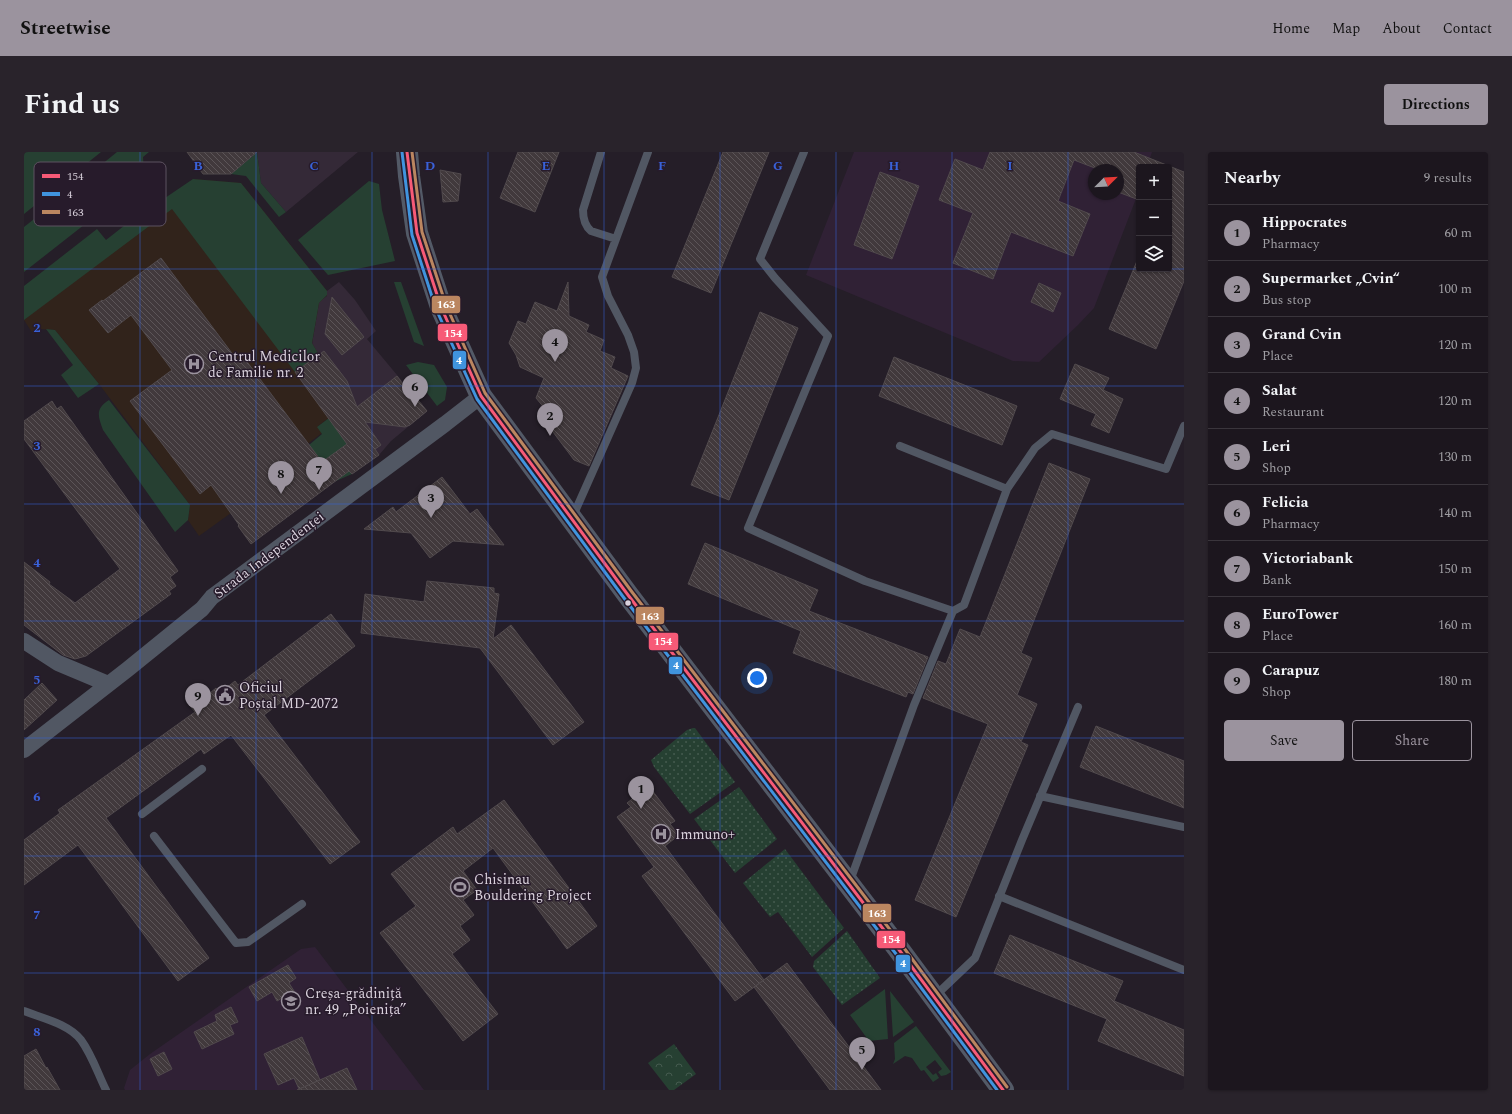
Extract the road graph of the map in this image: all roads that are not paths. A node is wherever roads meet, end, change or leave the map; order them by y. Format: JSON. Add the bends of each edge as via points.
{"nodes":[{"id":1,"x":407,"y":152,"type":"edge"},
{"id":2,"x":601,"y":152,"type":"edge"},
{"id":3,"x":648,"y":152,"type":"edge"},
{"id":4,"x":804,"y":152,"type":"edge"},
{"id":5,"x":616,"y":240,"type":"junction"},
{"id":6,"x":481,"y":396,"type":"junction"},
{"id":7,"x":1184,"y":426,"type":"edge"},
{"id":8,"x":900,"y":446,"type":"dead end"},
{"id":9,"x":1007,"y":489,"type":"junction"},
{"id":10,"x":571,"y":519,"type":"junction"},
{"id":11,"x":953,"y":611,"type":"junction"},
{"id":12,"x":24,"y":641,"type":"edge"},
{"id":13,"x":108,"y":684,"type":"junction"},
{"id":14,"x":1078,"y":708,"type":"dead end"},
{"id":15,"x":24,"y":750,"type":"edge"},
{"id":16,"x":202,"y":769,"type":"dead end"},
{"id":17,"x":1040,"y":796,"type":"junction"},
{"id":18,"x":142,"y":814,"type":"dead end"},
{"id":19,"x":1184,"y":827,"type":"edge"},
{"id":20,"x":154,"y":836,"type":"dead end"},
{"id":21,"x":849,"y":884,"type":"junction"},
{"id":22,"x":999,"y":896,"type":"junction"},
{"id":23,"x":302,"y":904,"type":"dead end"},
{"id":24,"x":1184,"y":970,"type":"edge"},
{"id":25,"x":934,"y":997,"type":"junction"},
{"id":26,"x":24,"y":1011,"type":"edge"},
{"id":27,"x":106,"y":1090,"type":"edge"},
{"id":28,"x":1003,"y":1090,"type":"edge"}],
"edges":[{"from":1,"to":6,"type":"main road","via":[[419,240],[441,307]]},
{"from":2,"to":5,"type":"lane","via":[[582,210],[583,216],[588,228]]},
{"from":3,"to":5,"type":"lane"},
{"from":4,"to":11,"type":"lane","via":[[760,259],[828,336],[748,528],[865,581]]},
{"from":5,"to":10,"type":"lane","via":[[602,277],[608,296],[628,335],[636,358],[636,368],[632,383]]},
{"from":6,"to":10,"type":"main road"},
{"from":6,"to":13,"type":"street","name":"Strada Independenței","via":[[212,597],[202,609]]},
{"from":7,"to":9,"type":"lane","via":[[1166,469],[1052,434],[1034,448]]},
{"from":8,"to":9,"type":"lane"},
{"from":9,"to":11,"type":"lane","via":[[964,605]]},
{"from":10,"to":21,"type":"main road"},
{"from":11,"to":21,"type":"lane","via":[[914,705]]},
{"from":12,"to":13,"type":"street","via":[[58,664]]},
{"from":13,"to":15,"type":"street","name":"Strada Independenței"},
{"from":14,"to":17,"type":"lane"},
{"from":16,"to":18,"type":"lane"},
{"from":17,"to":19,"type":"lane"},
{"from":17,"to":22,"type":"lane"},
{"from":20,"to":23,"type":"lane","via":[[236,943],[248,942]]},
{"from":21,"to":25,"type":"main road"},
{"from":22,"to":24,"type":"lane"},
{"from":22,"to":25,"type":"lane","via":[[975,958]]},
{"from":25,"to":28,"type":"main road"},
{"from":26,"to":27,"type":"lane","via":[[62,1026],[81,1040]]}]}
